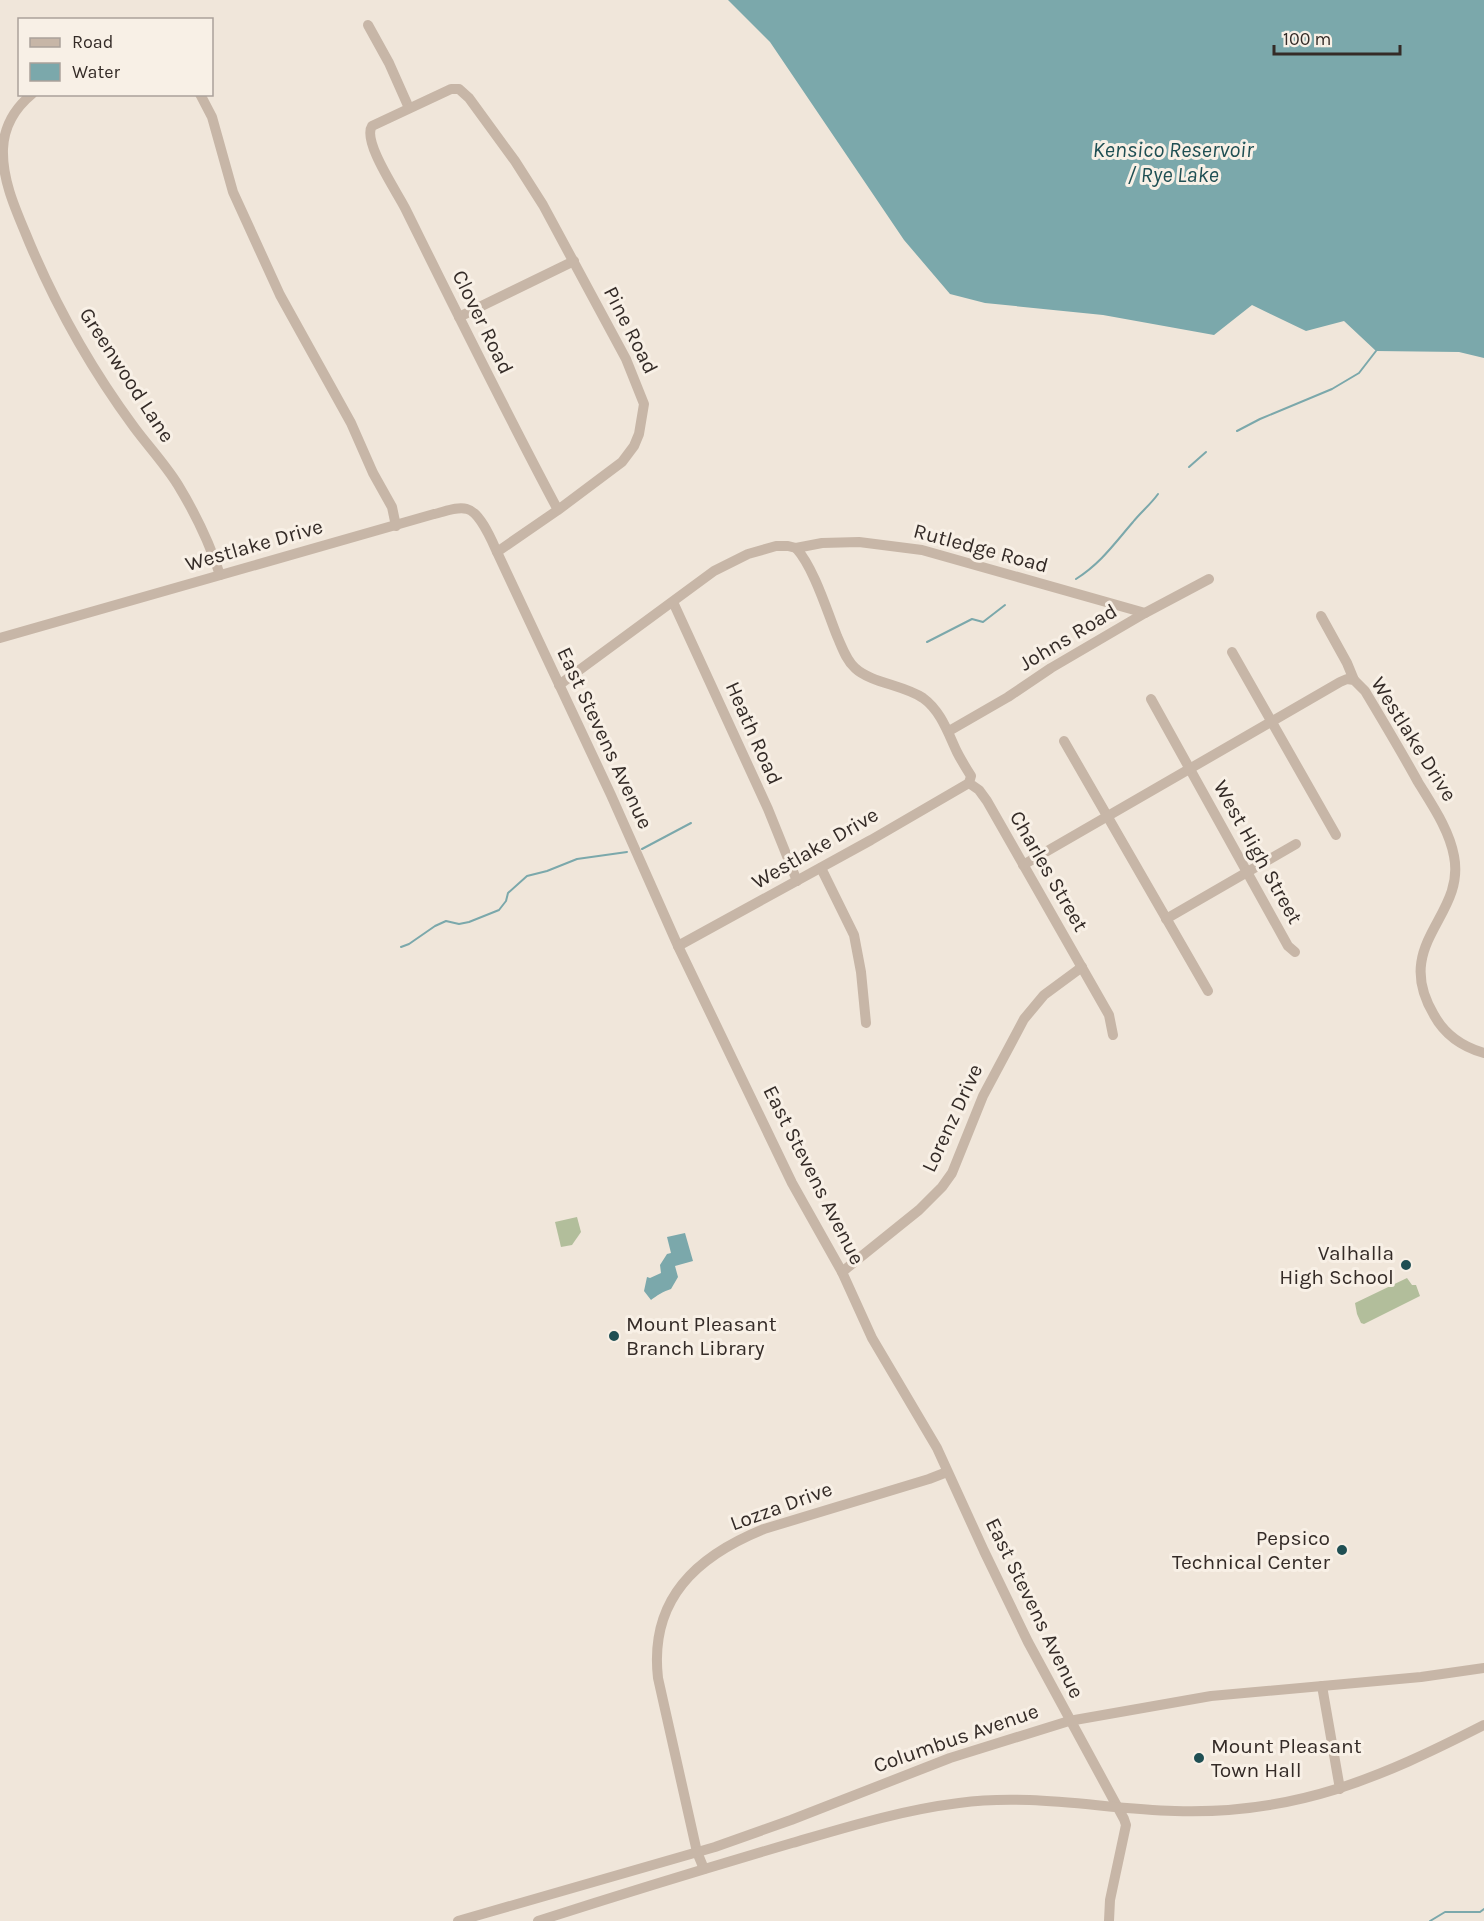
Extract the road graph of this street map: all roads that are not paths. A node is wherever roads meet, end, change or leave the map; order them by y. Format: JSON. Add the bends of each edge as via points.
{"nodes":[{"id":1,"x":368,"y":25,"type":"dead end"},
{"id":2,"x":30,"y":96,"type":"edge"},
{"id":3,"x":201,"y":96,"type":"edge"},
{"id":4,"x":409,"y":108,"type":"junction"},
{"id":5,"x":574,"y":261,"type":"junction"},
{"id":6,"x":459,"y":317,"type":"junction"},
{"id":7,"x":558,"y":510,"type":"junction"},
{"id":8,"x":396,"y":526,"type":"junction"},
{"id":9,"x":796,"y":548,"type":"junction"},
{"id":10,"x":497,"y":552,"type":"junction"},
{"id":11,"x":220,"y":576,"type":"junction"},
{"id":12,"x":1209,"y":579,"type":"dead end"},
{"id":13,"x":673,"y":602,"type":"junction"},
{"id":14,"x":1145,"y":614,"type":"junction"},
{"id":15,"x":1321,"y":616,"type":"dead end"},
{"id":16,"x":0,"y":638,"type":"edge"},
{"id":17,"x":1232,"y":652,"type":"dead end"},
{"id":18,"x":1354,"y":680,"type":"junction"},
{"id":19,"x":559,"y":685,"type":"junction"},
{"id":20,"x":1151,"y":699,"type":"dead end"},
{"id":21,"x":1272,"y":721,"type":"junction"},
{"id":22,"x":949,"y":731,"type":"junction"},
{"id":23,"x":1064,"y":741,"type":"dead end"},
{"id":24,"x":1190,"y":768,"type":"junction"},
{"id":25,"x":969,"y":783,"type":"junction"},
{"id":26,"x":1107,"y":817,"type":"junction"},
{"id":27,"x":1336,"y":835,"type":"dead end"},
{"id":28,"x":1296,"y":844,"type":"dead end"},
{"id":29,"x":1023,"y":865,"type":"junction"},
{"id":30,"x":821,"y":868,"type":"junction"},
{"id":31,"x":1248,"y":872,"type":"junction"},
{"id":32,"x":797,"y":881,"type":"junction"},
{"id":33,"x":1166,"y":919,"type":"junction"},
{"id":34,"x":678,"y":946,"type":"junction"},
{"id":35,"x":1295,"y":952,"type":"dead end"},
{"id":36,"x":1082,"y":968,"type":"junction"},
{"id":37,"x":1208,"y":991,"type":"dead end"},
{"id":38,"x":866,"y":1023,"type":"dead end"},
{"id":39,"x":1113,"y":1035,"type":"dead end"},
{"id":40,"x":1484,"y":1053,"type":"edge"},
{"id":41,"x":842,"y":1272,"type":"junction"},
{"id":42,"x":947,"y":1472,"type":"junction"},
{"id":43,"x":1484,"y":1668,"type":"edge"},
{"id":44,"x":1322,"y":1686,"type":"junction"},
{"id":45,"x":1069,"y":1721,"type":"junction"},
{"id":46,"x":1484,"y":1725,"type":"edge"},
{"id":47,"x":1340,"y":1789,"type":"junction"},
{"id":48,"x":1115,"y":1806,"type":"junction"},
{"id":49,"x":697,"y":1852,"type":"junction"},
{"id":50,"x":704,"y":1869,"type":"junction"},
{"id":51,"x":458,"y":1921,"type":"edge"},
{"id":52,"x":538,"y":1921,"type":"edge"},
{"id":53,"x":1109,"y":1921,"type":"edge"}],
"edges":[{"from":1,"to":4,"type":"street"},
{"from":2,"to":11,"type":"street","name":"Greenwood Lane","via":[[15,112],[3,150],[5,177],[15,208],[41,272],[82,351],[177,484],[213,553]]},
{"from":3,"to":8,"type":"street","via":[[212,117],[233,192],[280,295],[392,507]]},
{"from":4,"to":5,"type":"street","name":"Pine Road","via":[[451,89],[459,89],[469,98],[515,161]]},
{"from":4,"to":6,"type":"street","name":"Clover Road","via":[[370,128],[369,134]]},
{"from":5,"to":6,"type":"street"},
{"from":5,"to":7,"type":"street","name":"Pine Road","via":[[626,359],[644,404],[643,422],[634,446],[622,462]]},
{"from":6,"to":7,"type":"street","name":"Clover Road"},
{"from":7,"to":10,"type":"street","name":"Pine Road"},
{"from":8,"to":10,"type":"street","name":"Westlake Drive","via":[[467,509],[477,516]]},
{"from":8,"to":11,"type":"street","name":"Westlake Drive"},
{"from":9,"to":13,"type":"street","name":"Rutledge Road","via":[[776,546],[735,560]]},
{"from":9,"to":14,"type":"street","name":"Rutledge Road","via":[[859,542],[922,550]]},
{"from":9,"to":22,"type":"street","name":"Charles Street","via":[[818,589],[844,654],[855,669],[922,697]]},
{"from":10,"to":19,"type":"street","name":"East Stevens Avenue"},
{"from":11,"to":16,"type":"street","name":"Westlake Drive"},
{"from":12,"to":14,"type":"street","name":"Johns Road"},
{"from":13,"to":19,"type":"street","name":"Rutledge Road"},
{"from":13,"to":32,"type":"street","name":"Heath Road"},
{"from":14,"to":22,"type":"street","name":"Johns Road"},
{"from":15,"to":18,"type":"street"},
{"from":17,"to":21,"type":"street"},
{"from":18,"to":21,"type":"street","name":"Westlake Drive","via":[[1340,682]]},
{"from":18,"to":40,"type":"street","name":"Westlake Drive","via":[[1365,690],[1440,818],[1451,844],[1455,878],[1424,947],[1422,984],[1430,1009],[1445,1030],[1466,1047]]},
{"from":19,"to":34,"type":"street","name":"East Stevens Avenue"},
{"from":20,"to":24,"type":"street","name":"West High Street"},
{"from":21,"to":24,"type":"street","name":"Westlake Drive"},
{"from":21,"to":27,"type":"street"},
{"from":22,"to":25,"type":"street","name":"Charles Street","via":[[971,776]]},
{"from":23,"to":26,"type":"street"},
{"from":24,"to":26,"type":"street","name":"Westlake Drive"},
{"from":24,"to":31,"type":"street","name":"West High Street"},
{"from":25,"to":29,"type":"street","name":"Charles Street","via":[[980,790]]},
{"from":25,"to":30,"type":"street","name":"Westlake Drive"},
{"from":26,"to":29,"type":"street","name":"Westlake Drive"},
{"from":26,"to":33,"type":"street"},
{"from":28,"to":31,"type":"street"},
{"from":29,"to":36,"type":"street","name":"Charles Street"},
{"from":30,"to":32,"type":"street","name":"Westlake Drive"},
{"from":30,"to":38,"type":"street","via":[[854,935]]},
{"from":31,"to":33,"type":"street"},
{"from":31,"to":35,"type":"street","name":"West High Street"},
{"from":32,"to":34,"type":"street","name":"Westlake Drive"},
{"from":33,"to":37,"type":"street"},
{"from":34,"to":41,"type":"street","name":"East Stevens Avenue","via":[[792,1183]]},
{"from":36,"to":39,"type":"street","name":"Charles Street","via":[[1109,1015]]},
{"from":36,"to":41,"type":"street","name":"Lorenz Drive","via":[[1044,995],[1023,1019],[942,1187]]},
{"from":41,"to":42,"type":"street","name":"East Stevens Avenue","via":[[872,1338]]},
{"from":42,"to":45,"type":"street","name":"East Stevens Avenue"},
{"from":42,"to":49,"type":"street","name":"Lozza Drive","via":[[740,1539],[708,1558],[680,1587],[660,1630],[657,1666]]},
{"from":43,"to":44,"type":"street","name":"Columbus Avenue"},
{"from":44,"to":45,"type":"street","name":"Columbus Avenue","via":[[1210,1696]]},
{"from":44,"to":47,"type":"street"},
{"from":45,"to":48,"type":"street","name":"East Stevens Avenue"},
{"from":45,"to":49,"type":"street","name":"Columbus Avenue","via":[[943,1760]]},
{"from":46,"to":47,"type":"street","via":[[1400,1767]]},
{"from":47,"to":48,"type":"street","via":[[1236,1810]]},
{"from":48,"to":50,"type":"street","via":[[1020,1799],[944,1805],[852,1826]]},
{"from":48,"to":53,"type":"street","name":"East Stevens Avenue","via":[[1125,1825]]},
{"from":49,"to":50,"type":"street","name":"Lozza Drive"},
{"from":49,"to":51,"type":"street","name":"Columbus Avenue"},
{"from":50,"to":52,"type":"street"}]}
